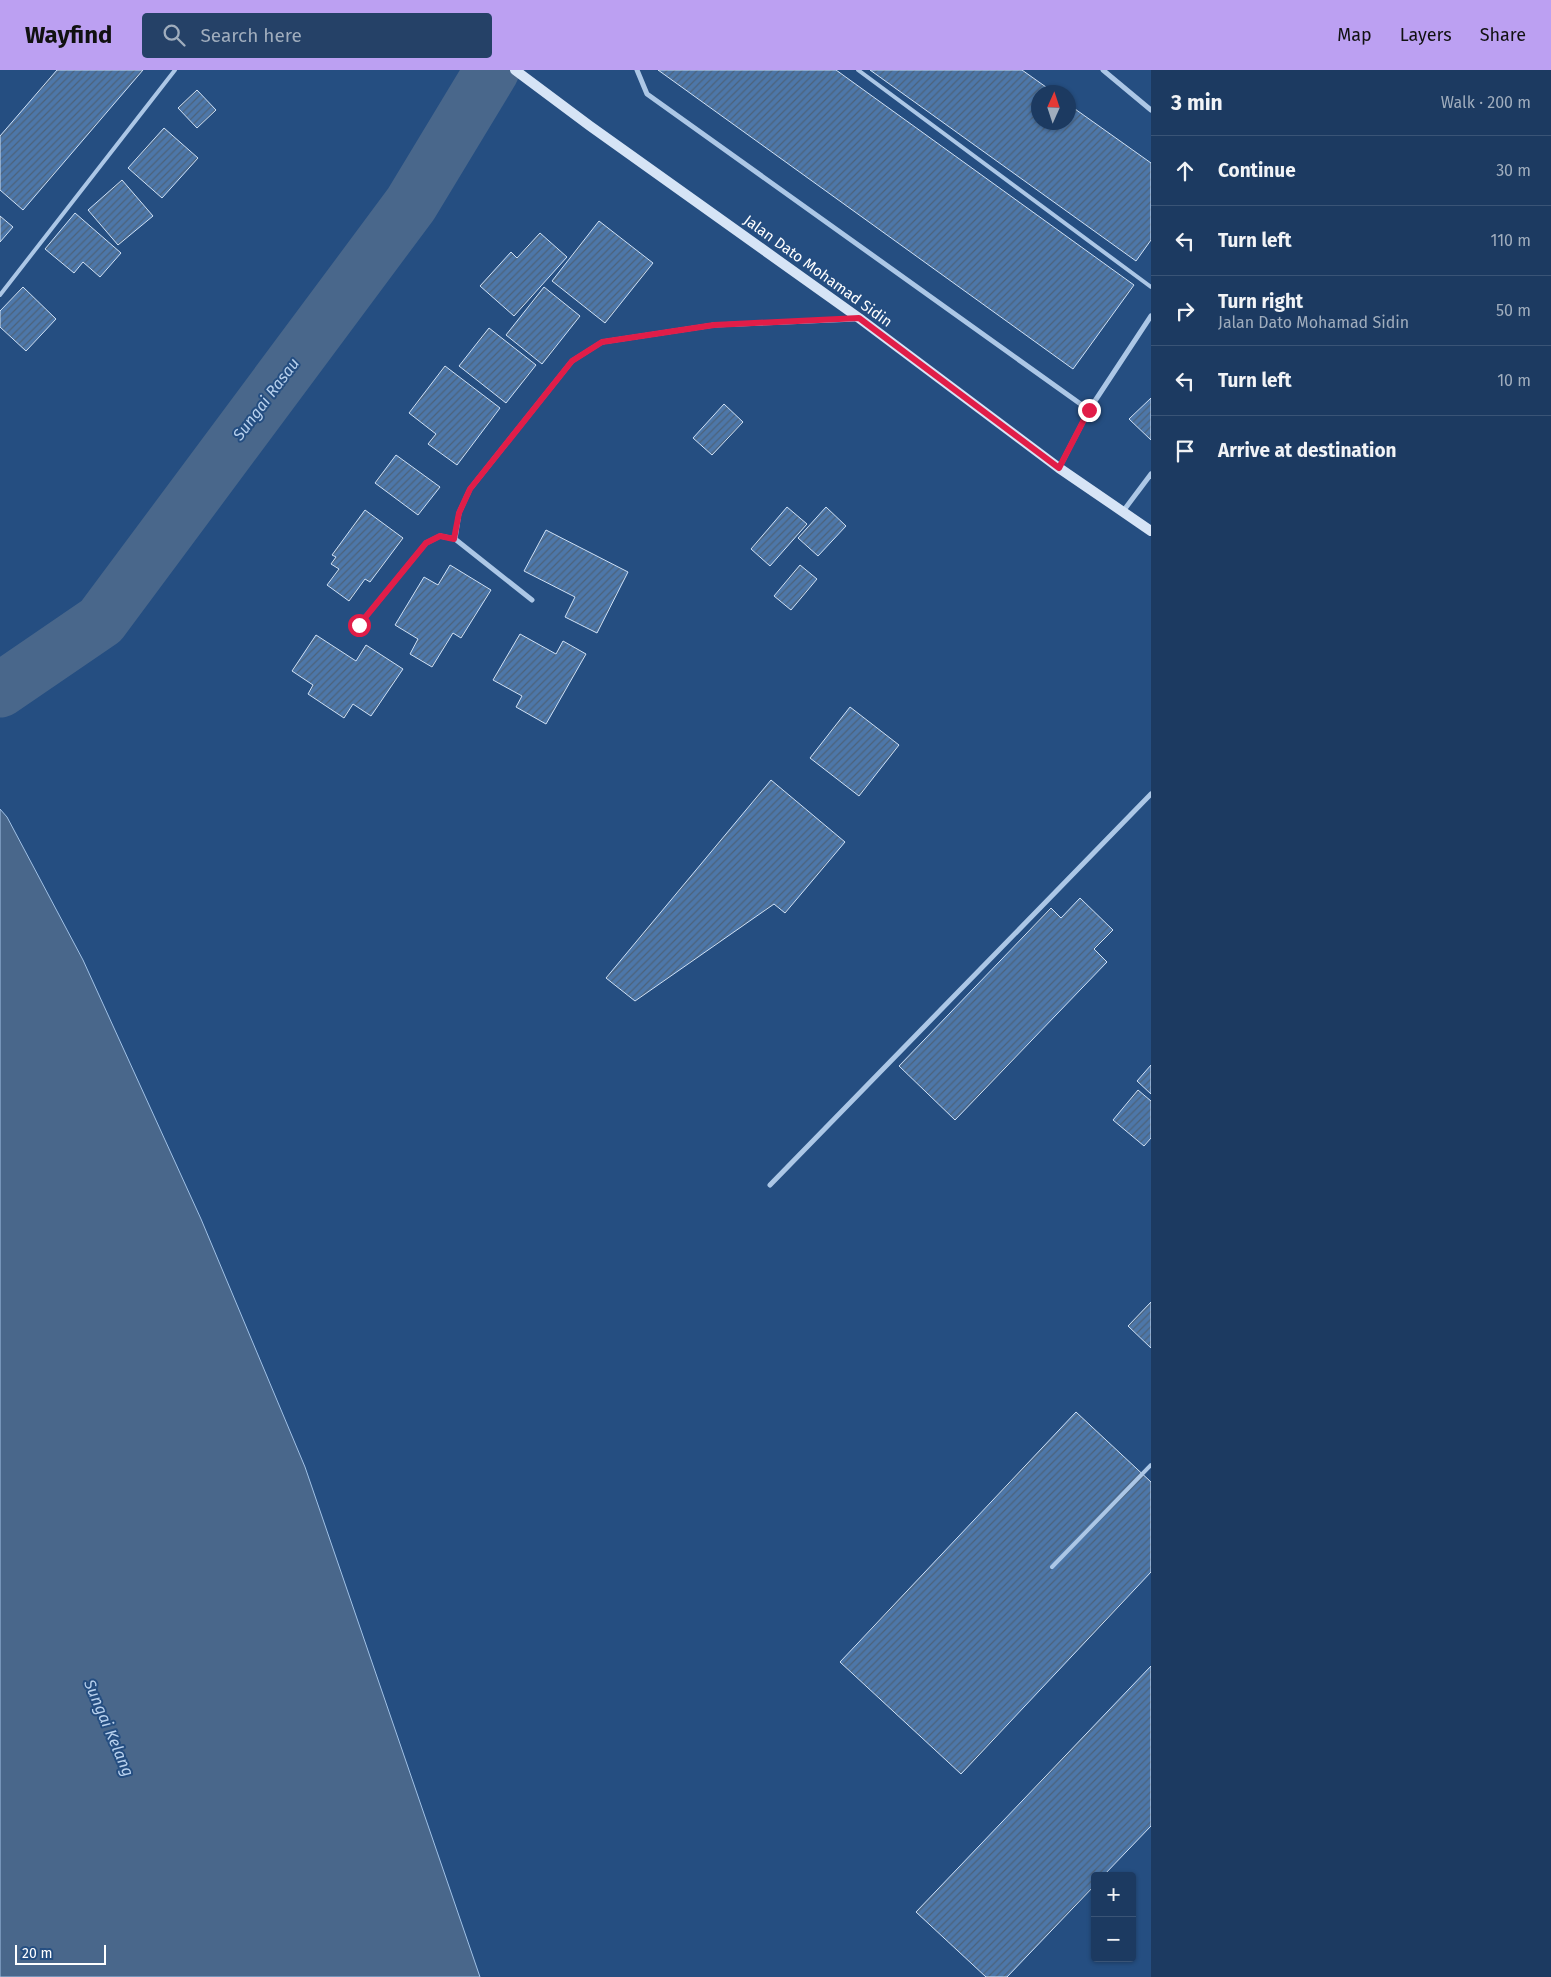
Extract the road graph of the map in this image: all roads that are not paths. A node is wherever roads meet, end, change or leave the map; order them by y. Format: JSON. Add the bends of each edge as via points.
{"nodes":[{"id":1,"x":175,"y":70,"type":"edge"},
{"id":2,"x":515,"y":70,"type":"edge"},
{"id":3,"x":638,"y":70,"type":"edge"},
{"id":4,"x":858,"y":70,"type":"edge"},
{"id":5,"x":1103,"y":70,"type":"edge"},
{"id":6,"x":1151,"y":110,"type":"edge"},
{"id":7,"x":1151,"y":286,"type":"edge"},
{"id":8,"x":0,"y":295,"type":"edge"},
{"id":9,"x":1151,"y":316,"type":"edge"},
{"id":10,"x":859,"y":318,"type":"junction"},
{"id":11,"x":1089,"y":410,"type":"junction"},
{"id":12,"x":1059,"y":468,"type":"junction"},
{"id":13,"x":1151,"y":474,"type":"edge"},
{"id":14,"x":1124,"y":510,"type":"junction"},
{"id":15,"x":1151,"y":531,"type":"edge"},
{"id":16,"x":454,"y":539,"type":"junction"},
{"id":17,"x":532,"y":600,"type":"dead end"},
{"id":18,"x":359,"y":625,"type":"dead end"},
{"id":19,"x":1151,"y":794,"type":"edge"},
{"id":20,"x":770,"y":1184,"type":"dead end"},
{"id":21,"x":1151,"y":1465,"type":"edge"},
{"id":22,"x":1052,"y":1567,"type":"dead end"}],
"edges":[{"from":1,"to":8,"type":"lane"},
{"from":2,"to":10,"type":"main road","name":"Jalan Dato Mohamad Sidin"},
{"from":3,"to":11,"type":"street","via":[[647,94]]},
{"from":4,"to":7,"type":"lane"},
{"from":5,"to":6,"type":"street"},
{"from":9,"to":11,"type":"street"},
{"from":10,"to":12,"type":"main road","name":"Jalan Dato Mohamad Sidin"},
{"from":10,"to":16,"type":"street","via":[[714,325],[602,342],[572,361],[470,489],[459,513]]},
{"from":11,"to":12,"type":"street"},
{"from":12,"to":14,"type":"main road","name":"Jalan Dato Mohamad Sidin"},
{"from":13,"to":14,"type":"street"},
{"from":14,"to":15,"type":"main road","name":"Jalan Dato Mohamad Sidin"},
{"from":16,"to":17,"type":"street"},
{"from":16,"to":18,"type":"street","via":[[440,536],[426,543]]},
{"from":19,"to":20,"type":"street"},
{"from":21,"to":22,"type":"lane"}]}
